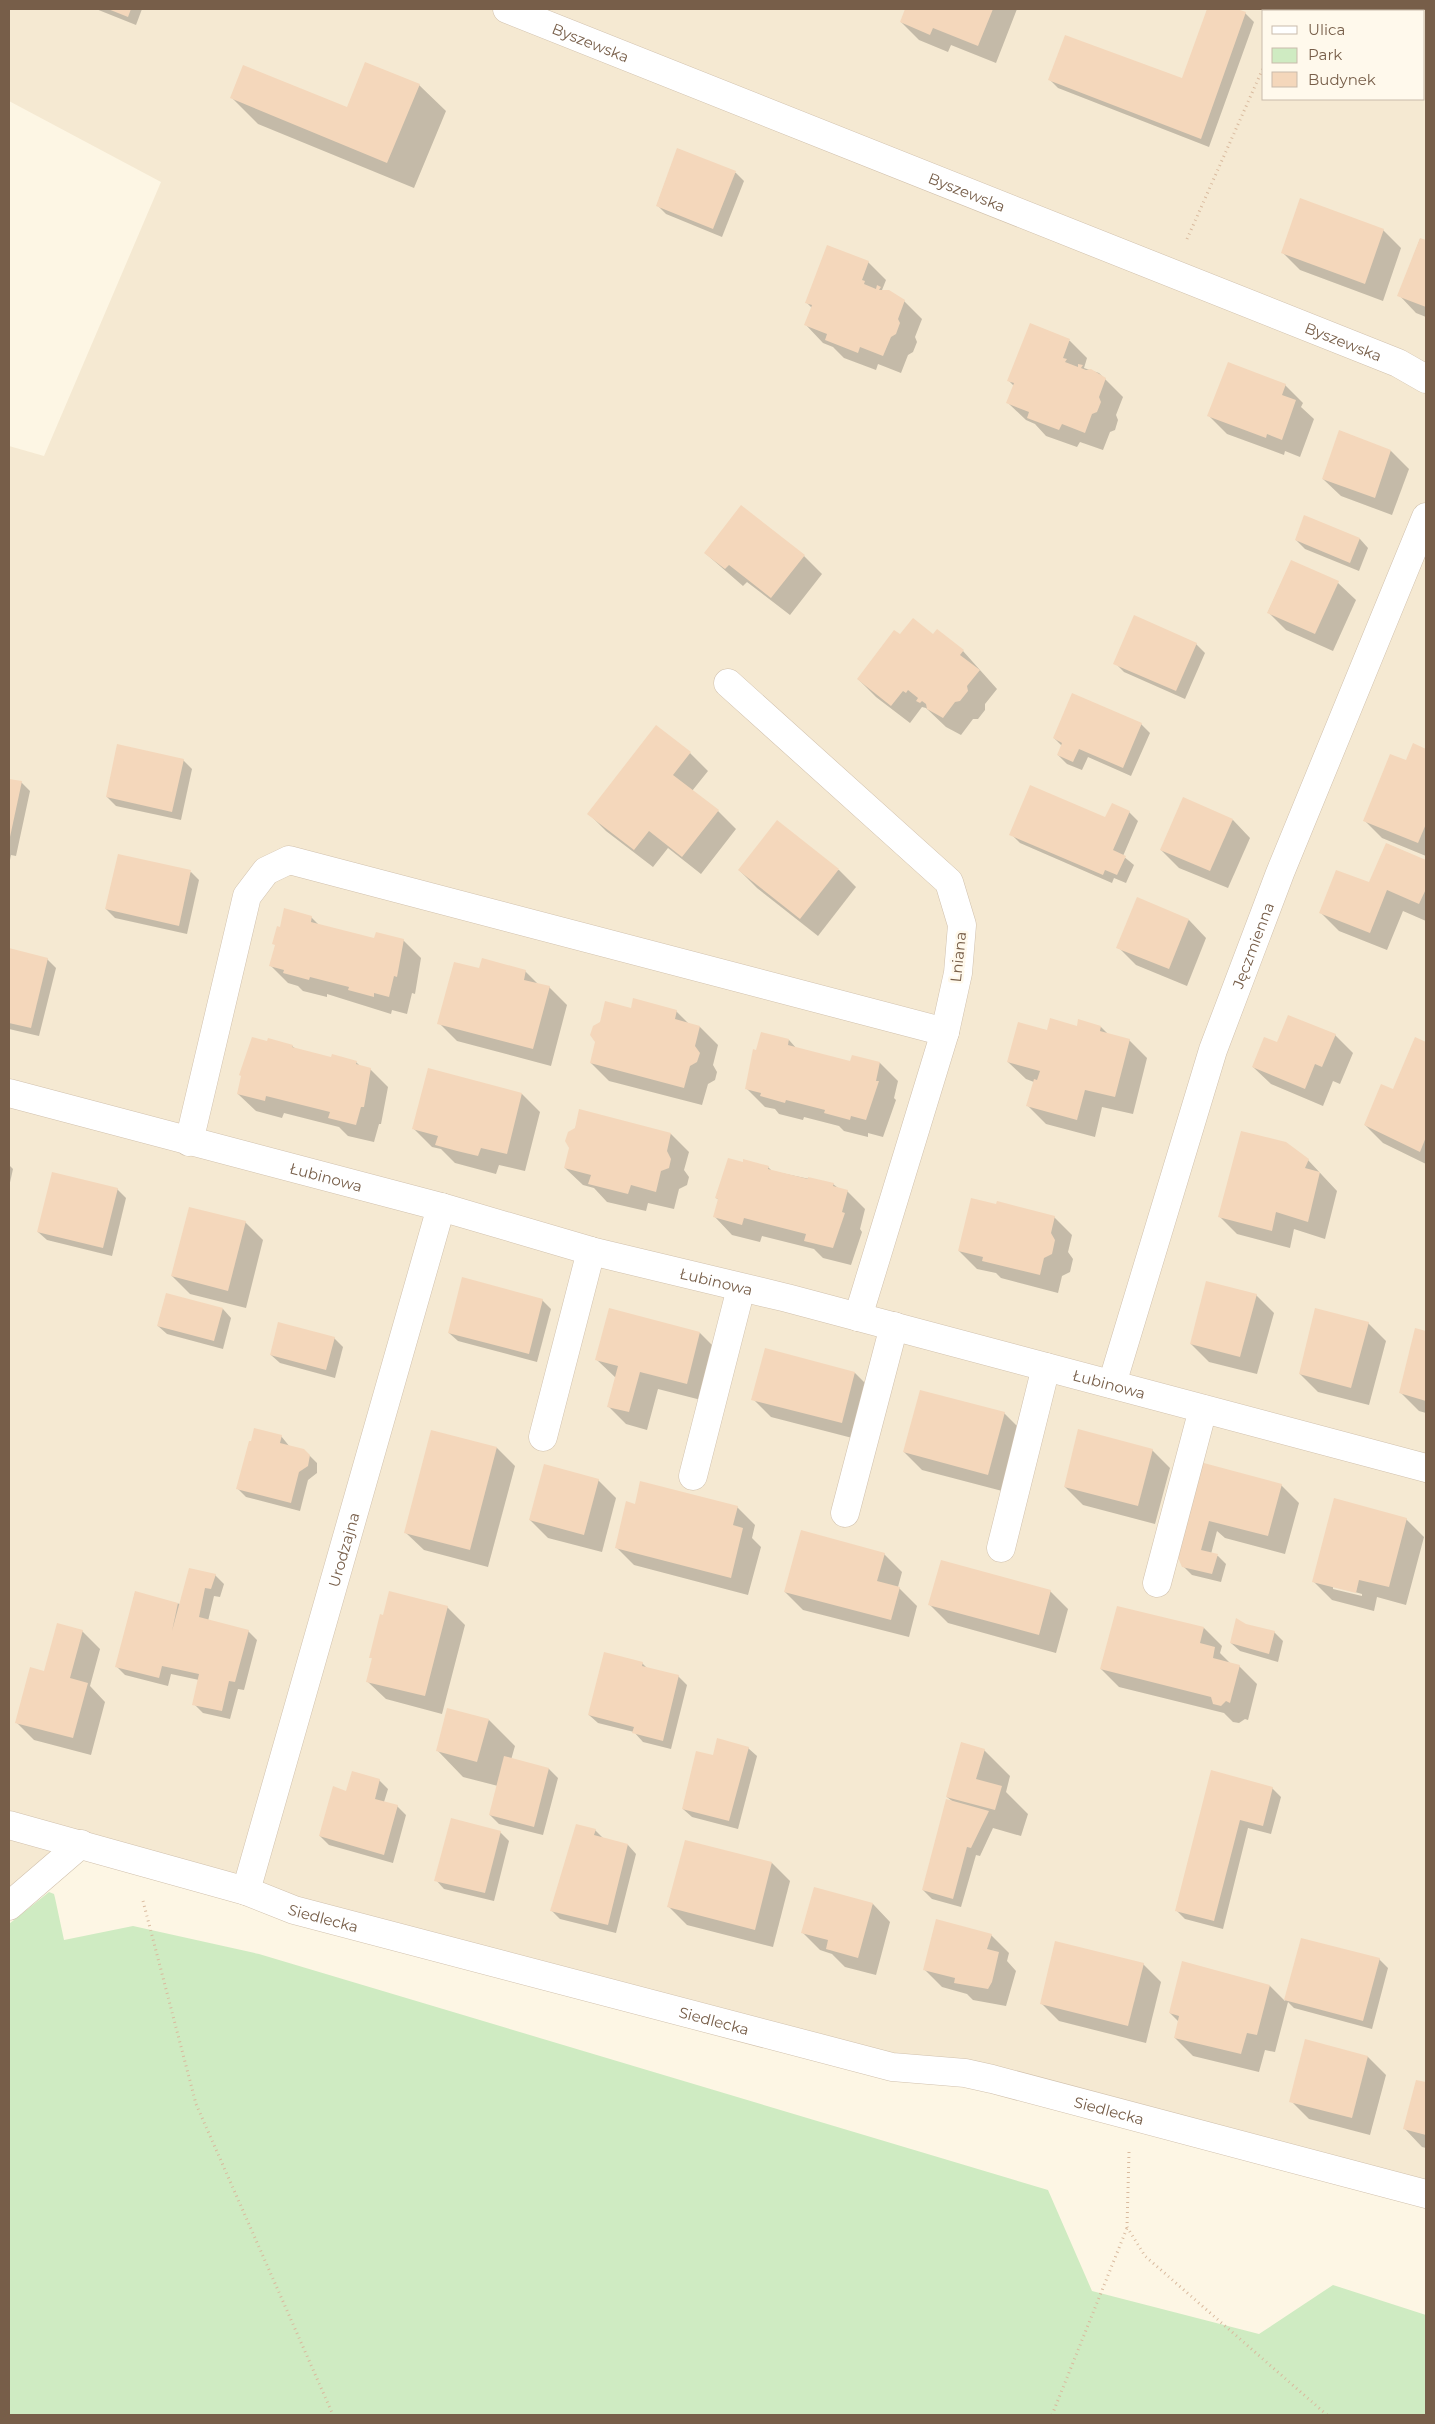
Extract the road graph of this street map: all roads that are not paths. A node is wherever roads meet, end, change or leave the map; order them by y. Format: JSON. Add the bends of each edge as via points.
{"nodes":[{"id":1,"x":507,"y":9,"type":"edge"},
{"id":2,"x":1426,"y":379,"type":"edge"},
{"id":3,"x":1426,"y":517,"type":"edge"},
{"id":4,"x":728,"y":683,"type":"dead end"},
{"id":5,"x":944,"y":1032,"type":"junction"},
{"id":6,"x":9,"y":1093,"type":"edge"},
{"id":7,"x":189,"y":1142,"type":"junction"},
{"id":8,"x":441,"y":1207,"type":"junction"},
{"id":9,"x":591,"y":1251,"type":"junction"},
{"id":10,"x":741,"y":1288,"type":"junction"},
{"id":11,"x":858,"y":1317,"type":"junction"},
{"id":12,"x":894,"y":1326,"type":"junction"},
{"id":13,"x":1046,"y":1367,"type":"junction"},
{"id":14,"x":1112,"y":1384,"type":"junction"},
{"id":15,"x":1203,"y":1409,"type":"junction"},
{"id":16,"x":543,"y":1437,"type":"dead end"},
{"id":17,"x":1426,"y":1468,"type":"edge"},
{"id":18,"x":693,"y":1476,"type":"dead end"},
{"id":19,"x":845,"y":1513,"type":"dead end"},
{"id":20,"x":1001,"y":1548,"type":"dead end"},
{"id":21,"x":1157,"y":1583,"type":"dead end"},
{"id":22,"x":9,"y":1825,"type":"edge"},
{"id":23,"x":81,"y":1844,"type":"junction"},
{"id":24,"x":246,"y":1891,"type":"junction"},
{"id":25,"x":9,"y":1906,"type":"edge"},
{"id":26,"x":1426,"y":2194,"type":"edge"}],
"edges":[{"from":1,"to":2,"type":"street","name":"Byszewska","via":[[1398,363]]},
{"from":3,"to":14,"type":"street","name":"Jęczmienna","via":[[1280,873],[1213,1050]]},
{"from":4,"to":5,"type":"street","name":"Lniana","via":[[949,882],[962,925],[958,973]]},
{"from":5,"to":7,"type":"street","via":[[289,860],[266,871],[247,896]]},
{"from":5,"to":11,"type":"street","name":"Lniana"},
{"from":6,"to":7,"type":"street","name":"Łubinowa"},
{"from":7,"to":8,"type":"street","name":"Łubinowa"},
{"from":8,"to":9,"type":"street","name":"Łubinowa"},
{"from":8,"to":24,"type":"street","name":"Urodzajna"},
{"from":9,"to":10,"type":"street","name":"Łubinowa"},
{"from":9,"to":16,"type":"street"},
{"from":10,"to":11,"type":"street","name":"Łubinowa"},
{"from":10,"to":18,"type":"street"},
{"from":11,"to":12,"type":"street","name":"Łubinowa"},
{"from":12,"to":13,"type":"street","name":"Łubinowa"},
{"from":12,"to":19,"type":"street"},
{"from":13,"to":14,"type":"street","name":"Łubinowa"},
{"from":13,"to":20,"type":"street"},
{"from":14,"to":15,"type":"street","name":"Łubinowa"},
{"from":15,"to":17,"type":"street","name":"Łubinowa"},
{"from":15,"to":21,"type":"street"},
{"from":22,"to":23,"type":"street","name":"Siedlecka"},
{"from":23,"to":24,"type":"street","name":"Siedlecka"},
{"from":23,"to":25,"type":"street"},
{"from":24,"to":26,"type":"street","name":"Siedlecka","via":[[294,1910],[892,2068],[965,2073]]}]}
